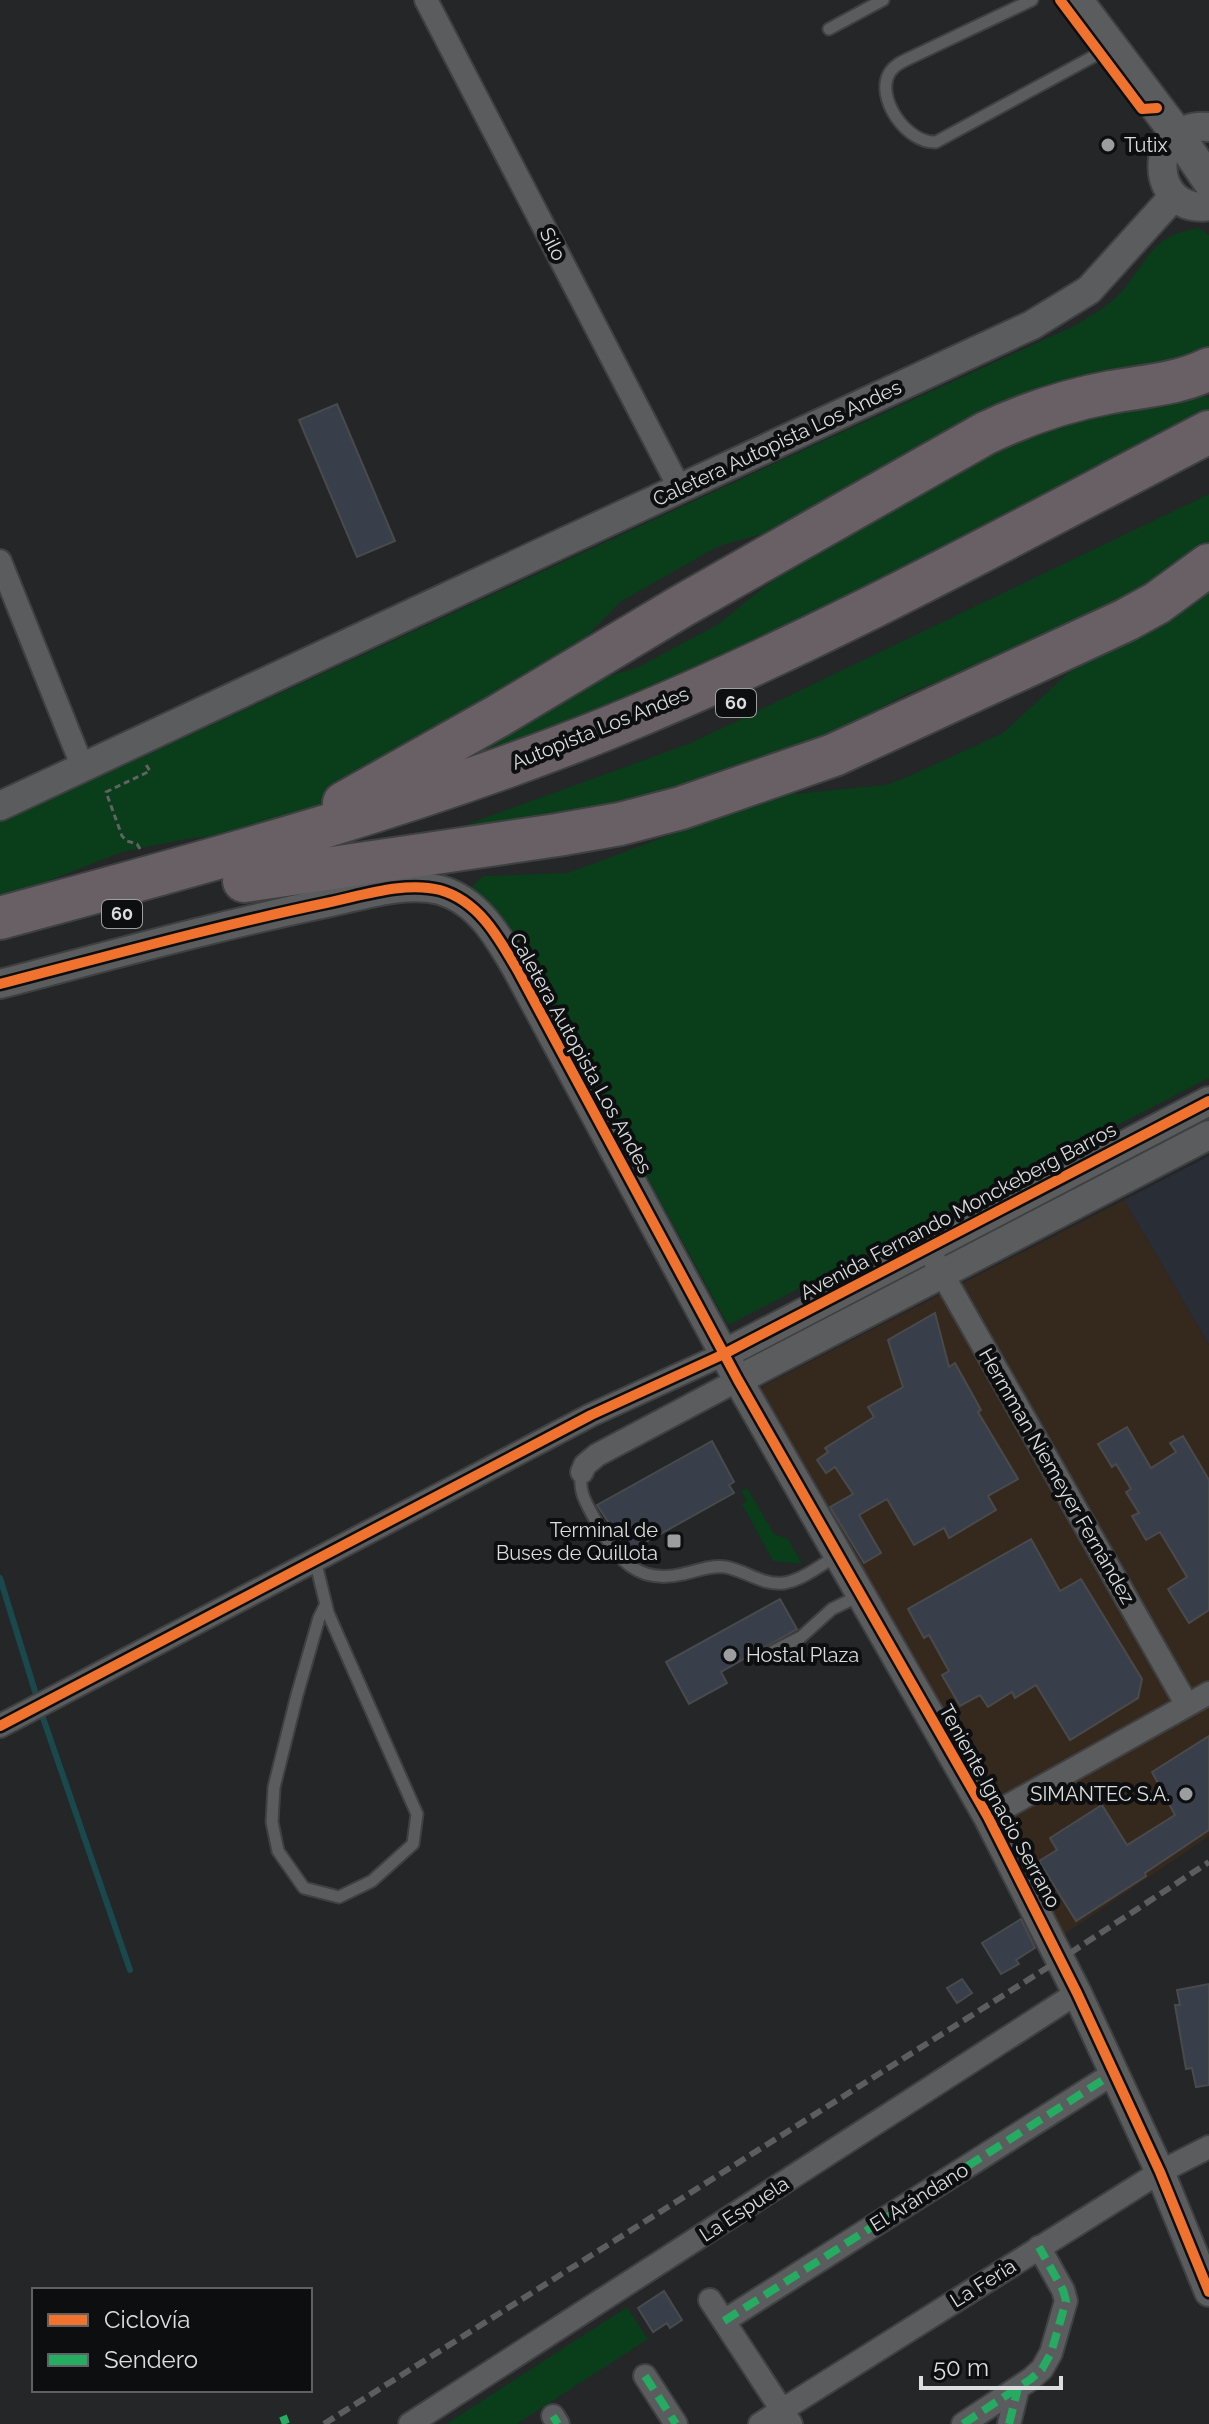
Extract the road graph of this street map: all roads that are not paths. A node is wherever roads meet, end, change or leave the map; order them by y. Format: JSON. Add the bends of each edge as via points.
{"nodes":[{"id":1,"x":426,"y":0,"type":"edge"},
{"id":2,"x":883,"y":0,"type":"edge"},
{"id":3,"x":1032,"y":0,"type":"edge"},
{"id":4,"x":1076,"y":0,"type":"edge"},
{"id":5,"x":829,"y":29,"type":"dead end"},
{"id":6,"x":1112,"y":47,"type":"junction"},
{"id":7,"x":1209,"y":127,"type":"edge"},
{"id":8,"x":1177,"y":134,"type":"junction"},
{"id":9,"x":1209,"y":181,"type":"edge"},
{"id":10,"x":1174,"y":196,"type":"junction"},
{"id":11,"x":1209,"y":206,"type":"edge"},
{"id":12,"x":1209,"y":369,"type":"edge"},
{"id":13,"x":1202,"y":452,"type":"edge"},
{"id":14,"x":680,"y":489,"type":"junction"},
{"id":15,"x":0,"y":561,"type":"edge"},
{"id":16,"x":1209,"y":565,"type":"edge"},
{"id":17,"x":83,"y":768,"type":"junction"},
{"id":18,"x":0,"y":806,"type":"edge"},
{"id":19,"x":245,"y":866,"type":"junction"},
{"id":20,"x":0,"y":918,"type":"edge"},
{"id":21,"x":0,"y":947,"type":"edge"},
{"id":22,"x":0,"y":984,"type":"edge"},
{"id":23,"x":1209,"y":1101,"type":"edge"},
{"id":24,"x":1209,"y":1135,"type":"edge"},
{"id":25,"x":927,"y":1247,"type":"junction"},
{"id":26,"x":941,"y":1274,"type":"junction"},
{"id":27,"x":724,"y":1354,"type":"junction"},
{"id":28,"x":738,"y":1380,"type":"junction"},
{"id":29,"x":582,"y":1472,"type":"joint"},
{"id":30,"x":839,"y":1555,"type":"junction"},
{"id":31,"x":315,"y":1560,"type":"junction"},
{"id":32,"x":861,"y":1595,"type":"junction"},
{"id":33,"x":326,"y":1604,"type":"junction"},
{"id":34,"x":760,"y":1658,"type":"dead end"},
{"id":35,"x":1209,"y":1693,"type":"edge"},
{"id":36,"x":1187,"y":1705,"type":"junction"},
{"id":37,"x":0,"y":1726,"type":"edge"},
{"id":38,"x":988,"y":1817,"type":"junction"},
{"id":39,"x":1077,"y":1993,"type":"junction"},
{"id":40,"x":1114,"y":2073,"type":"junction"},
{"id":41,"x":1209,"y":2147,"type":"edge"},
{"id":42,"x":1160,"y":2172,"type":"junction"},
{"id":43,"x":1039,"y":2247,"type":"junction"},
{"id":44,"x":1209,"y":2292,"type":"edge"},
{"id":45,"x":710,"y":2300,"type":"dead end"},
{"id":46,"x":724,"y":2321,"type":"junction"},
{"id":47,"x":645,"y":2376,"type":"dead end"},
{"id":48,"x":1018,"y":2388,"type":"junction"},
{"id":49,"x":787,"y":2417,"type":"edge"},
{"id":50,"x":410,"y":2424,"type":"edge"},
{"id":51,"x":676,"y":2424,"type":"edge"},
{"id":52,"x":760,"y":2424,"type":"edge"},
{"id":53,"x":963,"y":2424,"type":"edge"},
{"id":54,"x":1009,"y":2424,"type":"edge"}],
"edges":[{"from":1,"to":14,"type":"street","name":"Silo"},
{"from":2,"to":5,"type":"lane"},
{"from":3,"to":6,"type":"lane","via":[[912,57],[889,74],[888,98],[913,136],[936,142]]},
{"from":4,"to":6,"type":"main road"},
{"from":6,"to":8,"type":"main road"},
{"from":7,"to":8,"type":"street"},
{"from":8,"to":9,"type":"main road"},
{"from":8,"to":10,"type":"street","via":[[1162,159],[1163,179]]},
{"from":10,"to":11,"type":"street","via":[[1192,206]]},
{"from":10,"to":14,"type":"street","name":"Caletera Autopista Los Andes","via":[[1109,270],[1065,307]]},
{"from":12,"to":19,"type":"highway","via":[[1158,385],[1075,399],[986,433],[321,816]]},
{"from":13,"to":19,"type":"highway","name":"Autopista Los Andes","number":"60","via":[[665,704]]},
{"from":14,"to":17,"type":"street","name":"Caletera Autopista Los Andes"},
{"from":15,"to":17,"type":"street"},
{"from":16,"to":19,"type":"highway","via":[[1126,620],[849,749],[681,808],[557,835]]},
{"from":17,"to":18,"type":"street","name":"Caletera Autopista Los Andes"},
{"from":19,"to":20,"type":"highway","name":"Autopista Los Andes","number":"60"},
{"from":19,"to":21,"type":"highway","name":"Autopista Los Andes","number":"60"},
{"from":22,"to":27,"type":"street","name":"Caletera Autopista Los Andes","via":[[372,894],[410,887],[440,890],[456,898],[472,907],[503,944]]},
{"from":23,"to":25,"type":"street","name":"Avenida Fernando Monckeberg Barros"},
{"from":24,"to":26,"type":"street"},
{"from":25,"to":26,"type":"street","name":"Hermman Niemeyer Fernández"},
{"from":25,"to":27,"type":"street","name":"Avenida Fernando Monckeberg Barros"},
{"from":26,"to":28,"type":"street"},
{"from":26,"to":36,"type":"street","name":"Hermman Niemeyer Fernández"},
{"from":27,"to":28,"type":"street","name":"Teniente Ignacio Serrano"},
{"from":27,"to":31,"type":"street","via":[[591,1415]]},
{"from":28,"to":29,"type":"street","via":[[597,1455]]},
{"from":28,"to":30,"type":"street","name":"Teniente Ignacio Serrano"},
{"from":29,"to":30,"type":"lane","via":[[581,1492],[598,1524],[618,1555],[644,1574],[661,1577],[726,1567],[780,1584]]},
{"from":30,"to":32,"type":"street","name":"Teniente Ignacio Serrano"},
{"from":31,"to":33,"type":"lane"},
{"from":31,"to":37,"type":"street"},
{"from":32,"to":34,"type":"lane"},
{"from":32,"to":38,"type":"street","name":"Teniente Ignacio Serrano"},
{"from":33,"to":33,"type":"lane","via":[[417,1814],[413,1844],[372,1881],[339,1897],[304,1888],[278,1851],[272,1822],[278,1772]]},
{"from":35,"to":36,"type":"street"},
{"from":36,"to":38,"type":"street"},
{"from":38,"to":39,"type":"street","name":"Teniente Ignacio Serrano"},
{"from":39,"to":40,"type":"street","name":"Teniente Ignacio Serrano"},
{"from":39,"to":50,"type":"street","name":"La Espuela"},
{"from":40,"to":42,"type":"street","name":"Teniente Ignacio Serrano"},
{"from":40,"to":46,"type":"street","name":"El Arándano"},
{"from":41,"to":42,"type":"street","name":"La Feria"},
{"from":42,"to":43,"type":"street","name":"La Feria"},
{"from":42,"to":44,"type":"street","name":"Teniente Ignacio Serrano"},
{"from":43,"to":48,"type":"street","via":[[1066,2301],[1051,2353],[1042,2369]]},
{"from":43,"to":49,"type":"street","name":"La Feria"},
{"from":45,"to":46,"type":"street"},
{"from":46,"to":49,"type":"street"},
{"from":47,"to":51,"type":"street"},
{"from":48,"to":53,"type":"street"},
{"from":48,"to":54,"type":"street"},
{"from":49,"to":52,"type":"street","name":"La Feria"}]}
